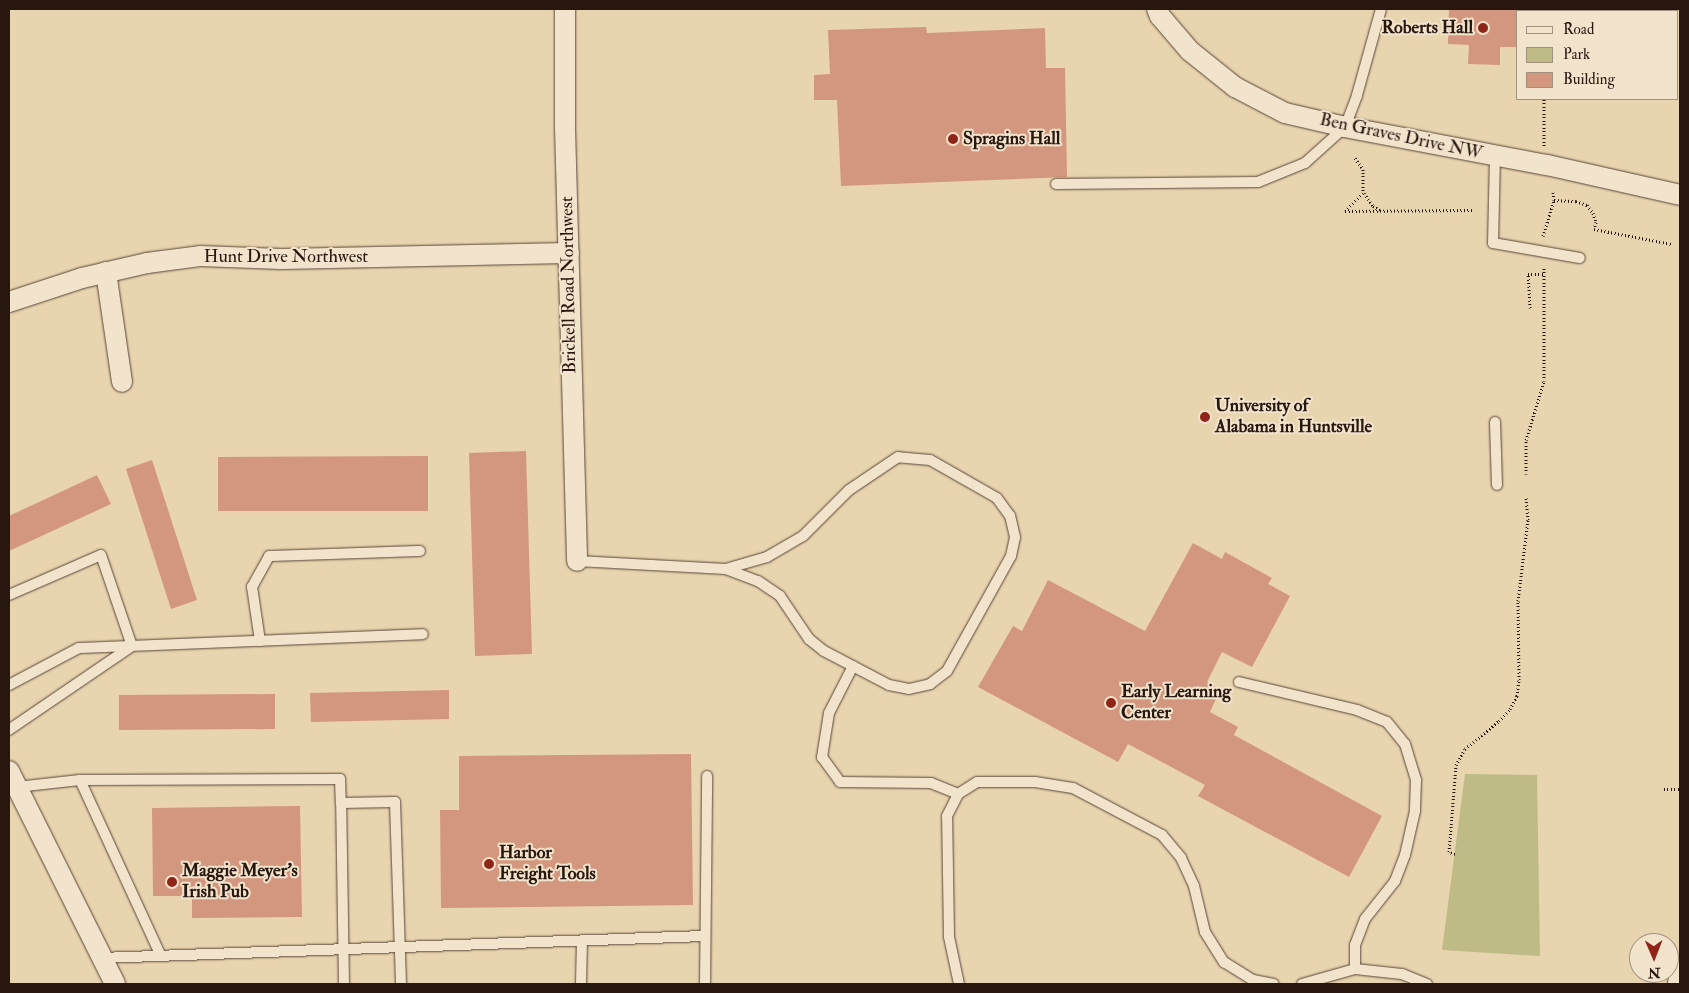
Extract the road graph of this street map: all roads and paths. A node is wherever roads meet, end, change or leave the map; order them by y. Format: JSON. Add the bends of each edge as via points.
{"nodes":[{"id":1,"x":565,"y":9,"type":"edge"},
{"id":2,"x":1157,"y":9,"type":"edge"},
{"id":3,"x":1381,"y":9,"type":"edge"},
{"id":4,"x":1544,"y":100,"type":"edge"},
{"id":5,"x":1345,"y":128,"type":"junction"},
{"id":6,"x":1544,"y":150,"type":"dead end"},
{"id":7,"x":1495,"y":156,"type":"junction"},
{"id":8,"x":1355,"y":158,"type":"dead end"},
{"id":9,"x":1056,"y":184,"type":"dead end"},
{"id":10,"x":1552,"y":192,"type":"dead end"},
{"id":11,"x":1364,"y":193,"type":"junction"},
{"id":12,"x":1680,"y":195,"type":"edge"},
{"id":13,"x":1554,"y":200,"type":"junction"},
{"id":14,"x":1472,"y":210,"type":"dead end"},
{"id":15,"x":1382,"y":211,"type":"junction"},
{"id":16,"x":1543,"y":239,"type":"dead end"},
{"id":17,"x":1672,"y":244,"type":"dead end"},
{"id":18,"x":569,"y":253,"type":"junction"},
{"id":19,"x":1580,"y":258,"type":"dead end"},
{"id":20,"x":1544,"y":267,"type":"dead end"},
{"id":21,"x":106,"y":272,"type":"junction"},
{"id":22,"x":1543,"y":274,"type":"junction"},
{"id":23,"x":9,"y":302,"type":"edge"},
{"id":24,"x":1530,"y":308,"type":"dead end"},
{"id":25,"x":122,"y":382,"type":"dead end"},
{"id":26,"x":1495,"y":422,"type":"dead end"},
{"id":27,"x":1526,"y":474,"type":"dead end"},
{"id":28,"x":1497,"y":485,"type":"dead end"},
{"id":29,"x":1526,"y":496,"type":"dead end"},
{"id":30,"x":420,"y":551,"type":"dead end"},
{"id":31,"x":576,"y":561,"type":"joint"},
{"id":32,"x":726,"y":569,"type":"junction"},
{"id":33,"x":9,"y":596,"type":"edge"},
{"id":34,"x":423,"y":634,"type":"dead end"},
{"id":35,"x":260,"y":641,"type":"junction"},
{"id":36,"x":132,"y":646,"type":"junction"},
{"id":37,"x":853,"y":666,"type":"junction"},
{"id":38,"x":1239,"y":682,"type":"dead end"},
{"id":39,"x":9,"y":685,"type":"edge"},
{"id":40,"x":9,"y":730,"type":"edge"},
{"id":41,"x":707,"y":776,"type":"dead end"},
{"id":42,"x":13,"y":779,"type":"edge"},
{"id":43,"x":80,"y":780,"type":"junction"},
{"id":44,"x":1680,"y":788,"type":"edge"},
{"id":45,"x":1664,"y":789,"type":"dead end"},
{"id":46,"x":958,"y":794,"type":"junction"},
{"id":47,"x":341,"y":802,"type":"junction"},
{"id":48,"x":1455,"y":854,"type":"dead end"},
{"id":49,"x":704,"y":936,"type":"junction"},
{"id":50,"x":582,"y":941,"type":"junction"},
{"id":51,"x":398,"y":946,"type":"junction"},
{"id":52,"x":342,"y":948,"type":"junction"},
{"id":53,"x":160,"y":954,"type":"junction"},
{"id":54,"x":102,"y":958,"type":"junction"},
{"id":55,"x":1680,"y":968,"type":"edge"},
{"id":56,"x":1355,"y":970,"type":"junction"},
{"id":57,"x":115,"y":984,"type":"edge"},
{"id":58,"x":344,"y":984,"type":"edge"},
{"id":59,"x":401,"y":984,"type":"edge"},
{"id":60,"x":582,"y":984,"type":"edge"},
{"id":61,"x":705,"y":984,"type":"edge"},
{"id":62,"x":959,"y":984,"type":"edge"},
{"id":63,"x":1274,"y":984,"type":"edge"},
{"id":64,"x":1302,"y":984,"type":"edge"},
{"id":65,"x":1427,"y":984,"type":"edge"},
{"id":66,"x":1678,"y":984,"type":"edge"}],
"edges":[{"from":1,"to":18,"type":"street","name":"Brickell Road Northwest"},
{"from":2,"to":5,"type":"street","name":"Ben Graves Drive NW","via":[[1190,51],[1235,87],[1286,113]]},
{"from":3,"to":5,"type":"lane"},
{"from":4,"to":6,"type":"path"},
{"from":5,"to":7,"type":"street","name":"Ben Graves Drive NW"},
{"from":5,"to":9,"type":"lane","via":[[1304,163],[1258,182]]},
{"from":7,"to":12,"type":"street","name":"Ben Graves Drive NW"},
{"from":7,"to":19,"type":"lane","via":[[1493,243]]},
{"from":8,"to":11,"type":"path","via":[[1363,169]]},
{"from":10,"to":13,"type":"path"},
{"from":11,"to":15,"type":"path","via":[[1373,206]]},
{"from":11,"to":15,"type":"path","via":[[1345,211]]},
{"from":13,"to":16,"type":"path"},
{"from":13,"to":17,"type":"path","via":[[1587,204],[1596,222],[1594,229]]},
{"from":14,"to":15,"type":"path"},
{"from":18,"to":21,"type":"street","name":"Hunt Drive Northwest","via":[[281,259],[200,256]]},
{"from":18,"to":31,"type":"street","name":"Brickell Road Northwest"},
{"from":20,"to":22,"type":"path"},
{"from":21,"to":23,"type":"street","name":"Hunt Drive Northwest"},
{"from":21,"to":25,"type":"street"},
{"from":22,"to":24,"type":"path","via":[[1528,274]]},
{"from":22,"to":27,"type":"path","via":[[1544,381],[1526,440]]},
{"from":26,"to":28,"type":"lane"},
{"from":29,"to":48,"type":"path","via":[[1528,520],[1518,601],[1517,696],[1499,722],[1465,749],[1456,765],[1449,852]]},
{"from":30,"to":35,"type":"lane","via":[[269,556],[252,587]]},
{"from":31,"to":32,"type":"lane"},
{"from":32,"to":37,"type":"lane","via":[[758,581],[780,596],[808,639]]},
{"from":32,"to":37,"type":"lane","via":[[767,557],[803,536],[849,490],[898,457],[930,460],[997,498],[1010,516],[1015,537],[1011,556],[947,671],[930,684],[909,689],[889,685]]},
{"from":33,"to":36,"type":"lane","via":[[101,555]]},
{"from":34,"to":35,"type":"lane"},
{"from":35,"to":36,"type":"lane"},
{"from":36,"to":39,"type":"lane","via":[[79,648]]},
{"from":36,"to":40,"type":"lane"},
{"from":37,"to":46,"type":"lane","via":[[829,713],[822,757],[840,782],[931,783]]},
{"from":38,"to":56,"type":"lane","via":[[1357,710],[1387,722],[1405,744],[1416,780],[1415,811],[1395,881],[1365,919],[1355,945]]},
{"from":41,"to":49,"type":"lane"},
{"from":42,"to":43,"type":"lane"},
{"from":42,"to":54,"type":"street"},
{"from":43,"to":47,"type":"lane","via":[[340,779]]},
{"from":43,"to":53,"type":"lane"},
{"from":44,"to":45,"type":"path"},
{"from":46,"to":62,"type":"lane","via":[[947,816],[949,937]]},
{"from":46,"to":63,"type":"lane","via":[[976,782],[1035,782],[1073,788],[1162,835],[1181,858],[1194,886],[1205,932],[1224,962],[1253,980]]},
{"from":47,"to":51,"type":"lane","via":[[395,802]]},
{"from":47,"to":52,"type":"lane"},
{"from":49,"to":50,"type":"lane"},
{"from":49,"to":61,"type":"lane"},
{"from":50,"to":51,"type":"lane"},
{"from":50,"to":60,"type":"lane"},
{"from":51,"to":52,"type":"lane"},
{"from":51,"to":59,"type":"lane"},
{"from":52,"to":53,"type":"lane"},
{"from":52,"to":58,"type":"lane"},
{"from":53,"to":54,"type":"lane"},
{"from":54,"to":57,"type":"street"},
{"from":55,"to":66,"type":"street"},
{"from":56,"to":64,"type":"lane"},
{"from":56,"to":65,"type":"lane","via":[[1402,974]]}]}
